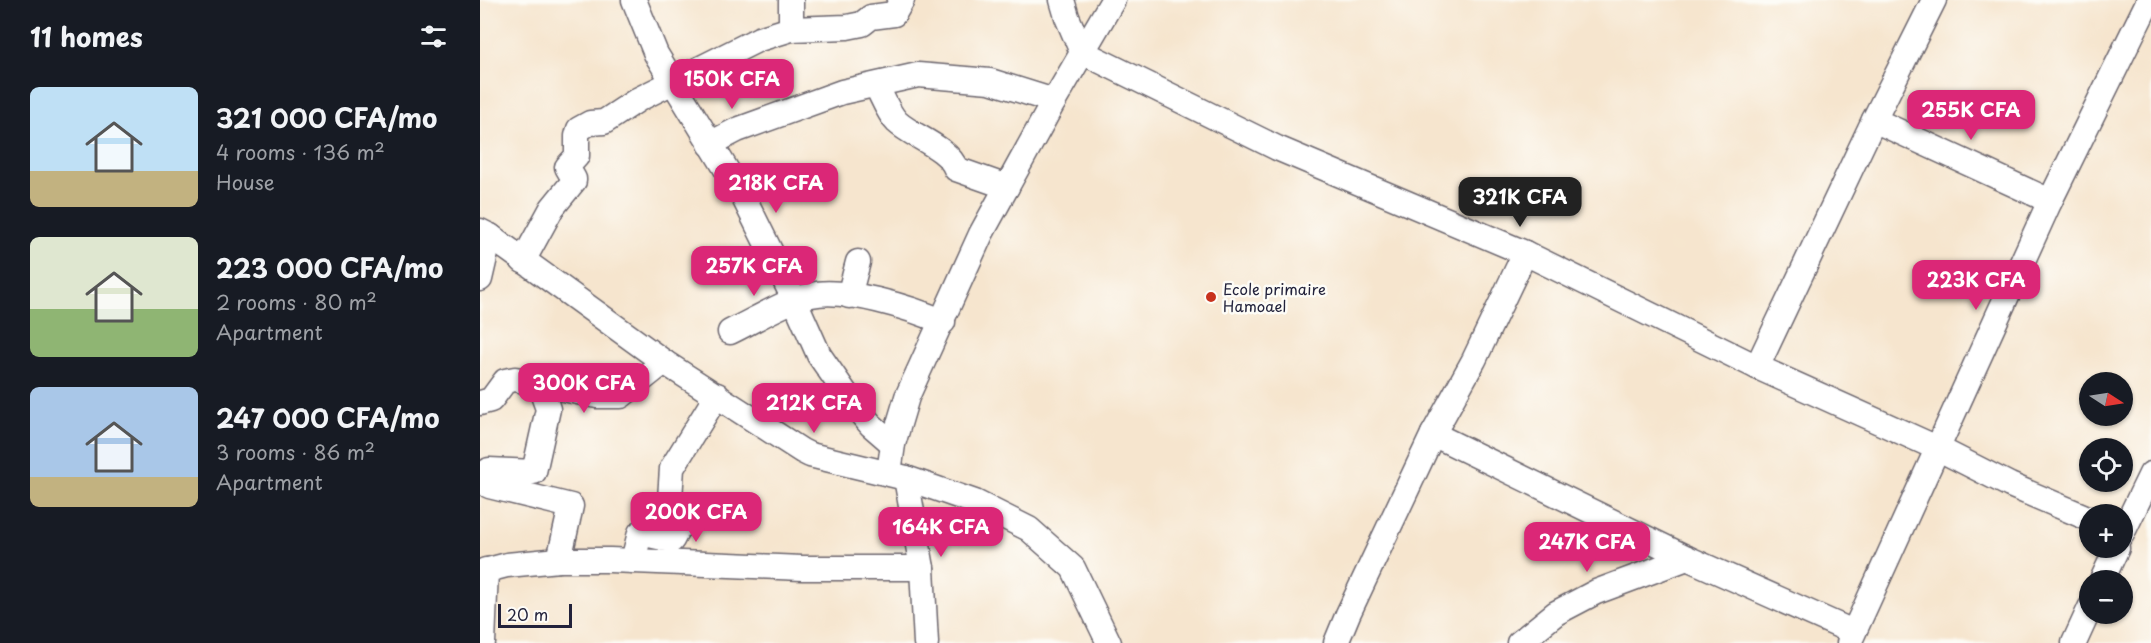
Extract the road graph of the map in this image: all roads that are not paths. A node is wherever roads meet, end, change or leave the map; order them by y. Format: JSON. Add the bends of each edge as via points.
{"nodes":[{"id":1,"x":634,"y":0,"type":"edge"},
{"id":2,"x":791,"y":0,"type":"edge"},
{"id":3,"x":902,"y":0,"type":"edge"},
{"id":4,"x":1062,"y":0,"type":"edge"},
{"id":5,"x":1113,"y":0,"type":"edge"},
{"id":6,"x":1934,"y":0,"type":"edge"},
{"id":7,"x":2149,"y":0,"type":"edge"},
{"id":8,"x":791,"y":29,"type":"junction"},
{"id":9,"x":1082,"y":52,"type":"junction"},
{"id":10,"x":673,"y":81,"type":"junction"},
{"id":11,"x":876,"y":85,"type":"junction"},
{"id":12,"x":1054,"y":100,"type":"junction"},
{"id":13,"x":1874,"y":120,"type":"junction"},
{"id":14,"x":710,"y":144,"type":"junction"},
{"id":15,"x":1007,"y":186,"type":"junction"},
{"id":16,"x":2050,"y":201,"type":"junction"},
{"id":17,"x":485,"y":234,"type":"edge"},
{"id":18,"x":1525,"y":253,"type":"junction"},
{"id":19,"x":523,"y":261,"type":"junction"},
{"id":20,"x":858,"y":262,"type":"dead end"},
{"id":21,"x":480,"y":279,"type":"edge"},
{"id":22,"x":849,"y":296,"type":"junction"},
{"id":23,"x":795,"y":301,"type":"junction"},
{"id":24,"x":943,"y":322,"type":"junction"},
{"id":25,"x":730,"y":332,"type":"dead end"},
{"id":26,"x":664,"y":362,"type":"junction"},
{"id":27,"x":1757,"y":367,"type":"junction"},
{"id":28,"x":538,"y":384,"type":"junction"},
{"id":29,"x":717,"y":395,"type":"junction"},
{"id":30,"x":480,"y":403,"type":"edge"},
{"id":31,"x":1433,"y":435,"type":"junction"},
{"id":32,"x":893,"y":444,"type":"junction"},
{"id":33,"x":1937,"y":448,"type":"junction"},
{"id":34,"x":2151,"y":474,"type":"edge"},
{"id":35,"x":898,"y":476,"type":"junction"},
{"id":36,"x":2133,"y":512,"type":"edge"},
{"id":37,"x":2079,"y":514,"type":"edge"},
{"id":38,"x":1687,"y":558,"type":"junction"},
{"id":39,"x":559,"y":560,"type":"junction"},
{"id":40,"x":633,"y":561,"type":"junction"},
{"id":41,"x":922,"y":567,"type":"junction"},
{"id":42,"x":483,"y":571,"type":"edge"},
{"id":43,"x":2083,"y":624,"type":"edge"},
{"id":44,"x":1851,"y":638,"type":"edge"},
{"id":45,"x":483,"y":643,"type":"edge"},
{"id":46,"x":927,"y":643,"type":"edge"},
{"id":47,"x":1109,"y":643,"type":"edge"},
{"id":48,"x":1336,"y":643,"type":"edge"},
{"id":49,"x":1519,"y":643,"type":"edge"},
{"id":50,"x":2074,"y":643,"type":"edge"}],
"edges":[{"from":1,"to":10,"type":"street","via":[[656,54]]},
{"from":2,"to":8,"type":"street"},
{"from":3,"to":8,"type":"street","via":[[894,14],[871,17],[862,24]]},
{"from":4,"to":9,"type":"street"},
{"from":5,"to":9,"type":"street"},
{"from":6,"to":13,"type":"street"},
{"from":7,"to":16,"type":"street"},
{"from":8,"to":10,"type":"street","via":[[759,39]]},
{"from":9,"to":12,"type":"street"},
{"from":9,"to":18,"type":"street","via":[[1277,148]]},
{"from":10,"to":14,"type":"street"},
{"from":10,"to":19,"type":"street","via":[[604,122],[579,129],[578,156],[567,167],[574,181],[552,208]]},
{"from":11,"to":12,"type":"street","via":[[918,75],[990,81]]},
{"from":11,"to":14,"type":"street","via":[[842,92],[737,130]]},
{"from":11,"to":15,"type":"street","via":[[896,121],[927,140],[956,169]]},
{"from":12,"to":15,"type":"street"},
{"from":13,"to":16,"type":"street"},
{"from":13,"to":27,"type":"street"},
{"from":14,"to":23,"type":"street","via":[[745,200]]},
{"from":15,"to":24,"type":"street","via":[[981,234]]},
{"from":16,"to":33,"type":"street"},
{"from":17,"to":19,"type":"street"},
{"from":17,"to":21,"type":"street"},
{"from":18,"to":27,"type":"street"},
{"from":18,"to":31,"type":"street"},
{"from":19,"to":26,"type":"street"},
{"from":20,"to":22,"type":"street"},
{"from":22,"to":23,"type":"street","via":[[820,293]]},
{"from":22,"to":24,"type":"street","via":[[906,307]]},
{"from":23,"to":25,"type":"street"},
{"from":23,"to":32,"type":"street","via":[[819,355],[853,404]]},
{"from":24,"to":32,"type":"street","via":[[907,397]]},
{"from":26,"to":28,"type":"street","via":[[621,396],[597,396]]},
{"from":26,"to":29,"type":"street"},
{"from":27,"to":33,"type":"street"},
{"from":28,"to":30,"type":"street","via":[[505,381],[491,400]]},
{"from":28,"to":39,"type":"street","via":[[548,409],[534,472],[489,470],[489,486],[571,506]]},
{"from":29,"to":35,"type":"street","via":[[810,455]]},
{"from":29,"to":40,"type":"street","via":[[672,468],[670,499],[683,519],[672,540],[640,533]]},
{"from":31,"to":38,"type":"street"},
{"from":31,"to":48,"type":"street"},
{"from":32,"to":35,"type":"street"},
{"from":33,"to":37,"type":"street"},
{"from":33,"to":44,"type":"street"},
{"from":34,"to":36,"type":"street"},
{"from":35,"to":41,"type":"street"},
{"from":35,"to":47,"type":"street","via":[[975,502],[1029,529],[1073,568]]},
{"from":38,"to":44,"type":"street"},
{"from":38,"to":49,"type":"street","via":[[1596,592],[1556,613]]},
{"from":39,"to":40,"type":"street"},
{"from":39,"to":42,"type":"street"},
{"from":40,"to":41,"type":"street","via":[[825,568]]},
{"from":41,"to":46,"type":"street"},
{"from":42,"to":45,"type":"street"},
{"from":43,"to":50,"type":"street"}]}
